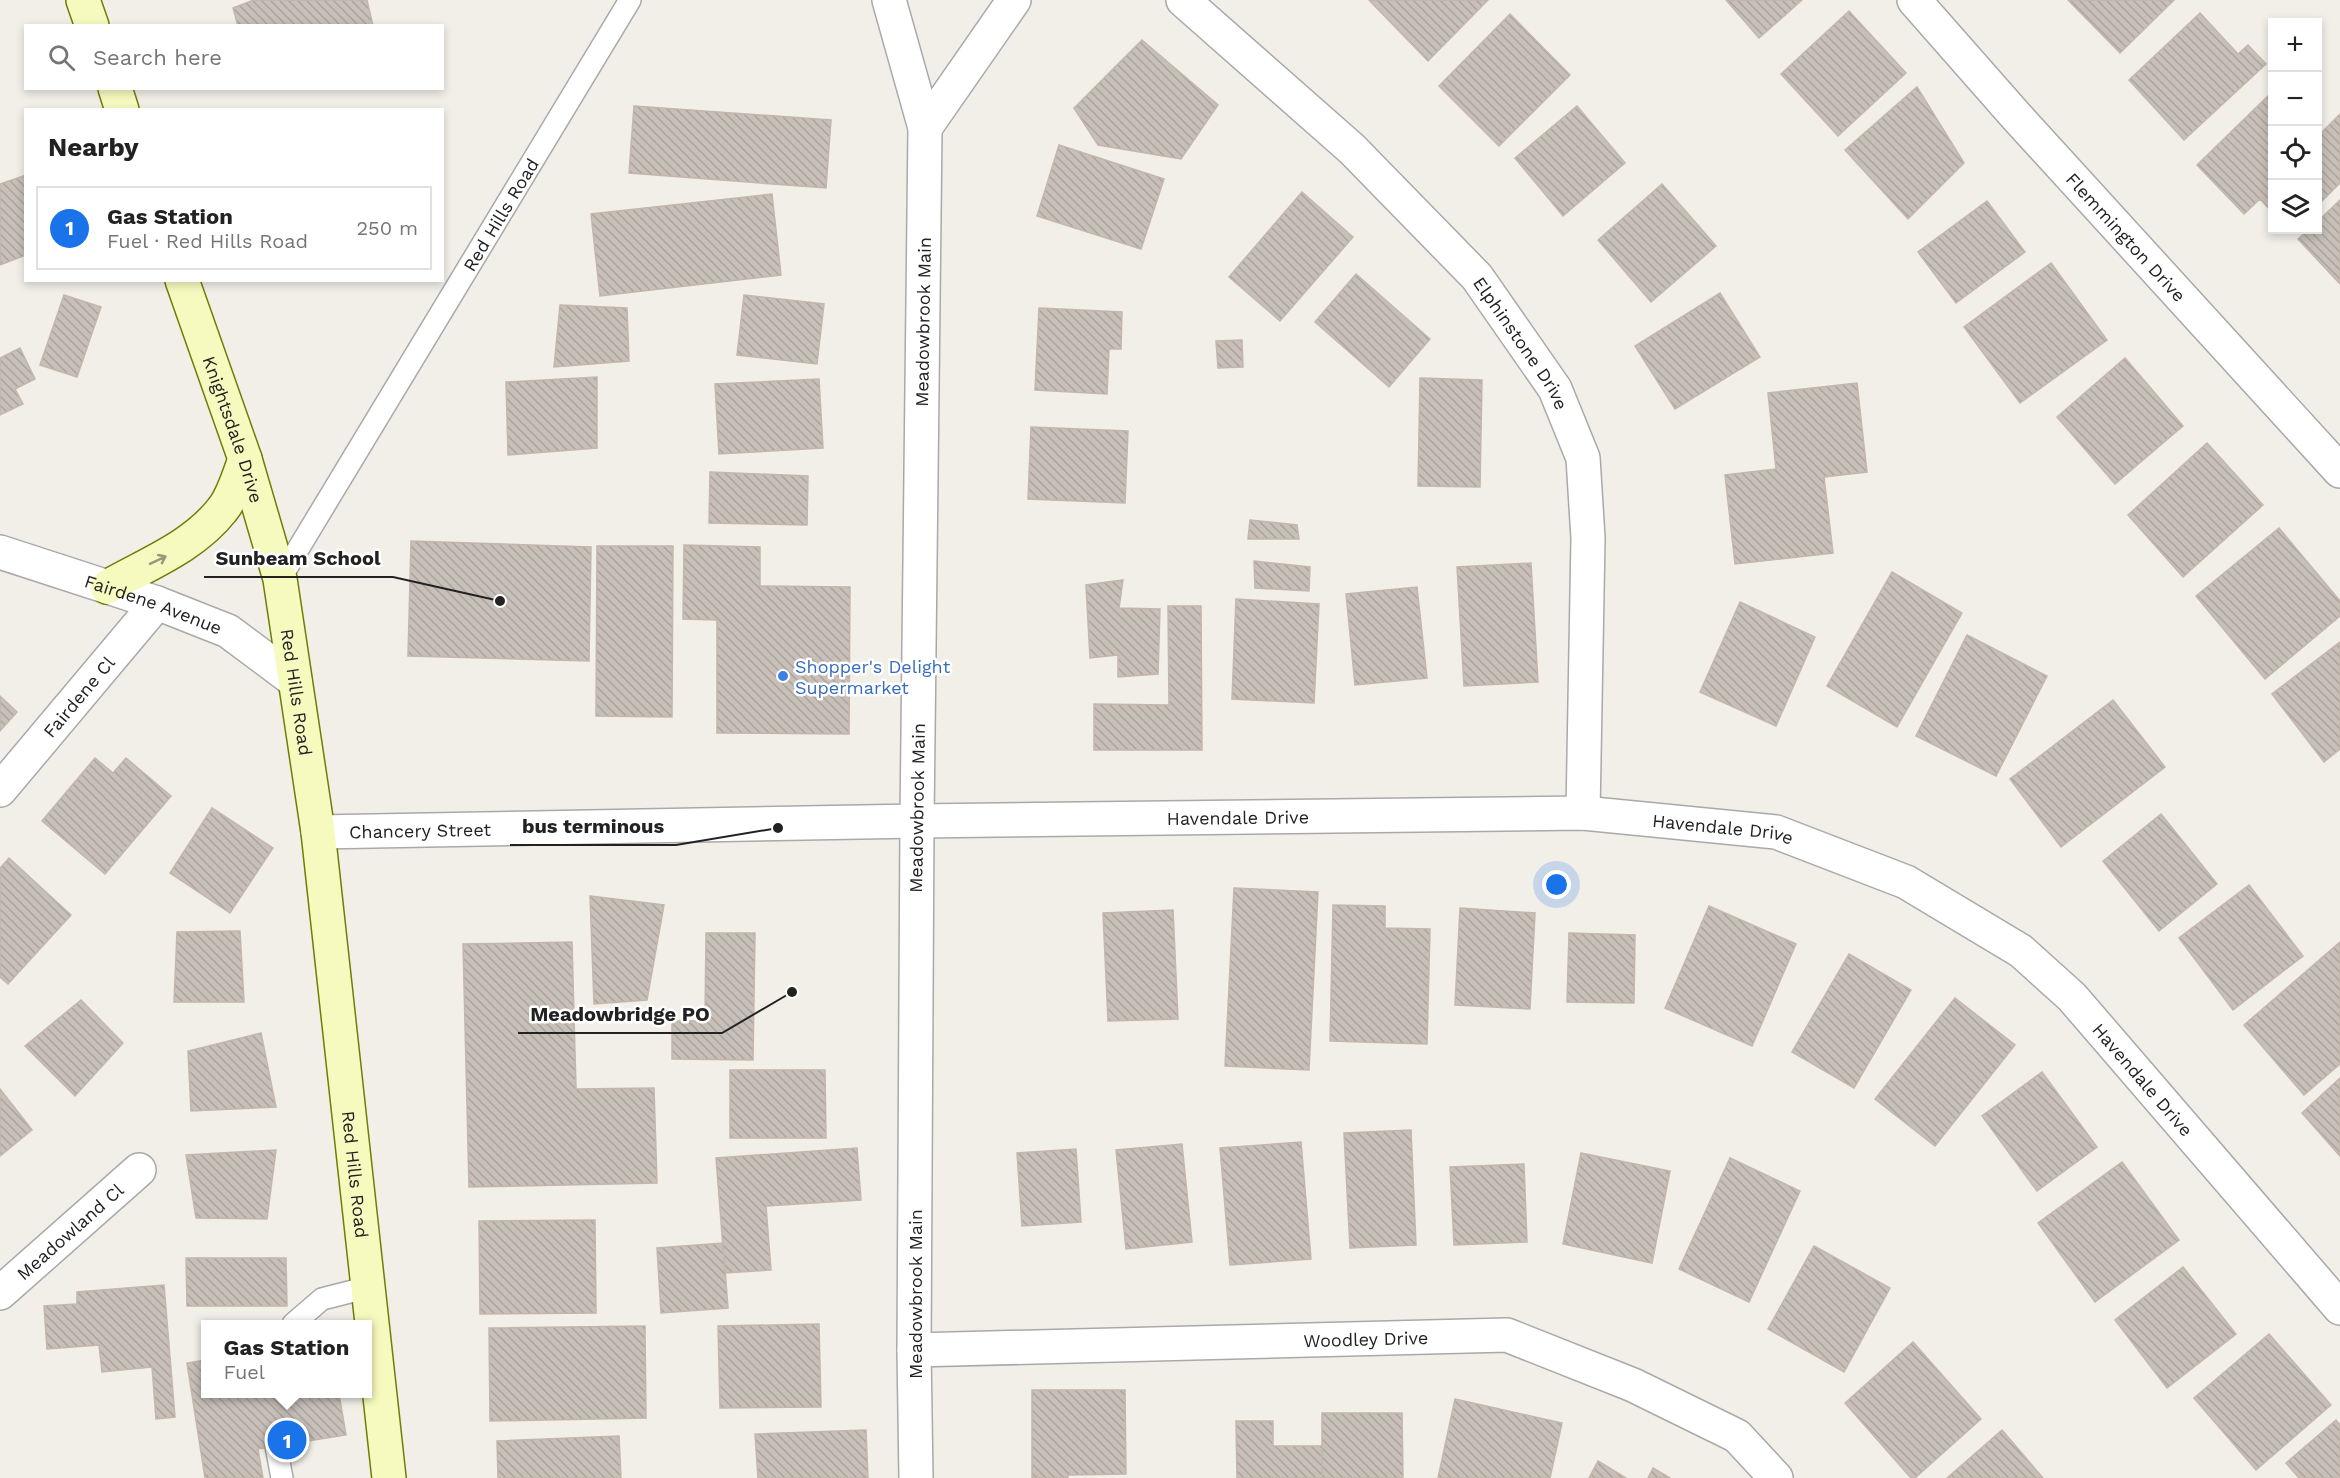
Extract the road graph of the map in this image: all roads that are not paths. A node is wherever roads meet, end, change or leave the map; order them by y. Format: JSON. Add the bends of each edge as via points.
{"nodes":[{"id":1,"x":83,"y":0,"type":"edge"},
{"id":2,"x":630,"y":0,"type":"edge"},
{"id":3,"x":889,"y":0,"type":"edge"},
{"id":4,"x":1014,"y":0,"type":"edge"},
{"id":5,"x":1183,"y":0,"type":"edge"},
{"id":6,"x":1914,"y":0,"type":"edge"},
{"id":7,"x":91,"y":24,"type":"edge"},
{"id":8,"x":116,"y":90,"type":"edge"},
{"id":9,"x":121,"y":108,"type":"edge"},
{"id":10,"x":925,"y":128,"type":"junction"},
{"id":11,"x":183,"y":282,"type":"edge"},
{"id":12,"x":245,"y":459,"type":"junction"},
{"id":13,"x":2340,"y":471,"type":"edge"},
{"id":14,"x":0,"y":552,"type":"edge"},
{"id":15,"x":280,"y":579,"type":"junction"},
{"id":16,"x":107,"y":587,"type":"junction"},
{"id":17,"x":157,"y":603,"type":"junction"},
{"id":18,"x":295,"y":681,"type":"junction"},
{"id":19,"x":0,"y":790,"type":"edge"},
{"id":20,"x":1583,"y":813,"type":"junction"},
{"id":21,"x":917,"y":821,"type":"junction"},
{"id":22,"x":318,"y":832,"type":"junction"},
{"id":23,"x":139,"y":1170,"type":"dead end"},
{"id":24,"x":369,"y":1287,"type":"junction"},
{"id":25,"x":0,"y":1293,"type":"edge"},
{"id":26,"x":2340,"y":1308,"type":"edge"},
{"id":27,"x":298,"y":1320,"type":"edge"},
{"id":28,"x":914,"y":1350,"type":"junction"},
{"id":29,"x":276,"y":1446,"type":"dead end"},
{"id":30,"x":282,"y":1478,"type":"edge"},
{"id":31,"x":389,"y":1478,"type":"edge"},
{"id":32,"x":916,"y":1478,"type":"edge"},
{"id":33,"x":1776,"y":1478,"type":"edge"}],
"edges":[{"from":1,"to":7,"type":"main road"},
{"from":2,"to":15,"type":"lane","name":"Red Hills Road"},
{"from":3,"to":10,"type":"street","name":"Meadowbrook Main"},
{"from":4,"to":10,"type":"street"},
{"from":5,"to":20,"type":"street","name":"Elphinstone Drive","via":[[1352,149],[1477,277],[1555,389],[1583,458],[1588,538]]},
{"from":6,"to":13,"type":"street","name":"Flemmington Drive"},
{"from":8,"to":9,"type":"main road"},
{"from":10,"to":21,"type":"street","name":"Meadowbrook Main"},
{"from":11,"to":12,"type":"main road","name":"Knightsdale Drive"},
{"from":12,"to":15,"type":"main road","name":"Knightsdale Drive"},
{"from":16,"to":12,"type":"main road","one_way":true,"via":[[167,556],[203,531],[224,508]]},
{"from":14,"to":16,"type":"street","name":"Fairdene Avenue"},
{"from":15,"to":18,"type":"main road","name":"Red Hills Road"},
{"from":16,"to":17,"type":"street","name":"Fairdene Avenue"},
{"from":17,"to":18,"type":"street","name":"Fairdene Avenue","via":[[228,631]]},
{"from":17,"to":19,"type":"street","name":"Fairdene Cl"},
{"from":18,"to":22,"type":"main road","name":"Red Hills Road"},
{"from":20,"to":21,"type":"street","name":"Havendale Drive"},
{"from":20,"to":26,"type":"street","name":"Havendale Drive","via":[[1776,832],[1906,882],[2021,951],[2072,997]]},
{"from":21,"to":22,"type":"street","name":"Chancery Street"},
{"from":21,"to":28,"type":"street","name":"Meadowbrook Main"},
{"from":22,"to":24,"type":"main road","name":"Red Hills Road"},
{"from":23,"to":25,"type":"street","name":"Meadowland Cl"},
{"from":24,"to":27,"type":"lane","via":[[322,1299]]},
{"from":24,"to":31,"type":"main road","name":"Red Hills Road"},
{"from":28,"to":32,"type":"street","name":"Meadowbrook Main"},
{"from":28,"to":33,"type":"street","name":"Woodley Drive","via":[[1507,1335],[1634,1385],[1737,1436]]},
{"from":29,"to":30,"type":"lane"}]}
